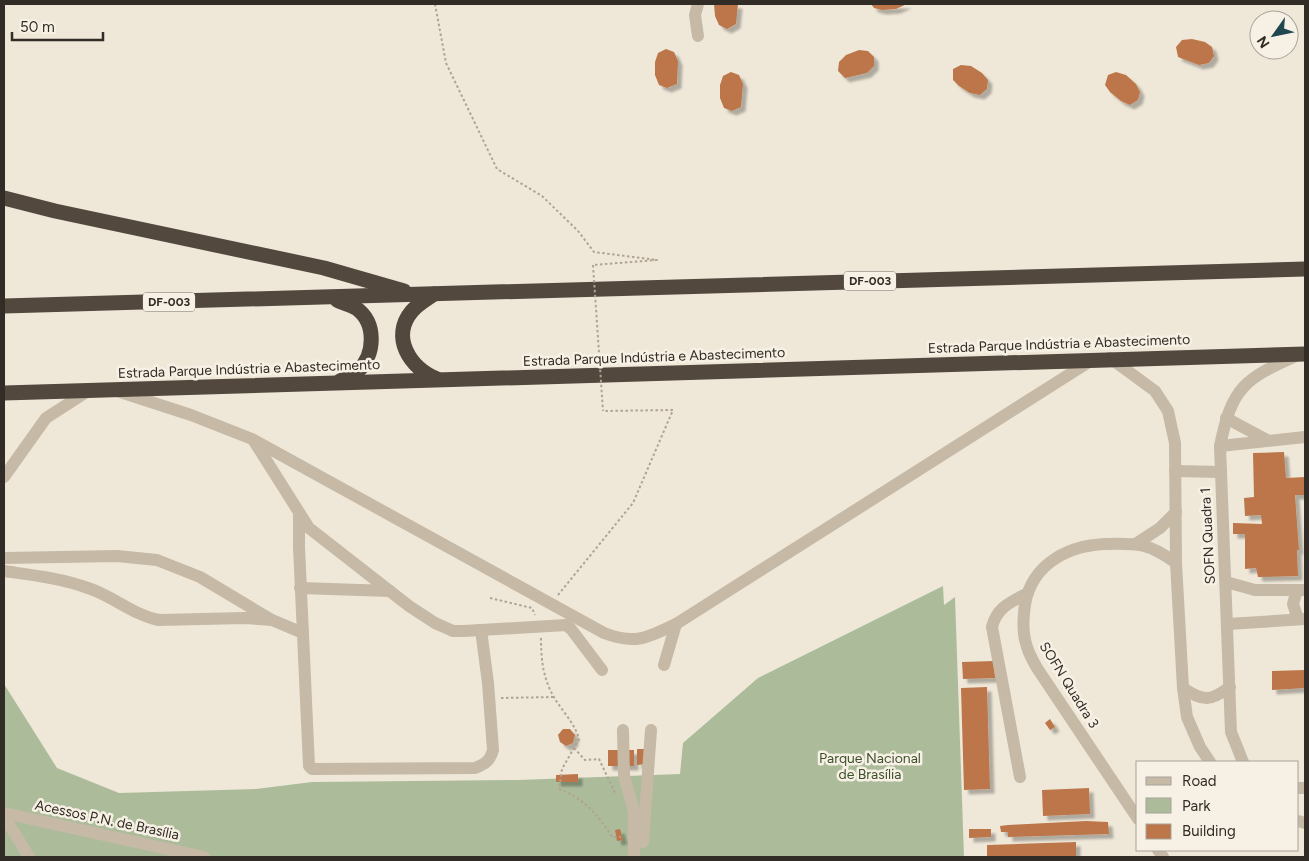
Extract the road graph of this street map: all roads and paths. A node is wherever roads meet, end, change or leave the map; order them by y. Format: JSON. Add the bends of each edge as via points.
{"nodes":[{"id":1,"x":435,"y":4,"type":"edge"},
{"id":2,"x":698,"y":4,"type":"edge"},
{"id":3,"x":698,"y":36,"type":"dead end"},
{"id":4,"x":4,"y":198,"type":"edge"},
{"id":5,"x":1305,"y":269,"type":"edge"},
{"id":6,"x":434,"y":294,"type":"junction"},
{"id":7,"x":418,"y":295,"type":"junction"},
{"id":8,"x":334,"y":298,"type":"junction"},
{"id":9,"x":4,"y":306,"type":"edge"},
{"id":10,"x":1303,"y":354,"type":"edge"},
{"id":11,"x":1110,"y":358,"type":"junction"},
{"id":12,"x":1092,"y":360,"type":"junction"},
{"id":13,"x":439,"y":380,"type":"junction"},
{"id":14,"x":334,"y":384,"type":"junction"},
{"id":15,"x":110,"y":389,"type":"junction"},
{"id":16,"x":88,"y":391,"type":"junction"},
{"id":17,"x":4,"y":393,"type":"edge"},
{"id":18,"x":1226,"y":418,"type":"junction"},
{"id":19,"x":1305,"y":437,"type":"edge"},
{"id":20,"x":252,"y":439,"type":"junction"},
{"id":21,"x":1267,"y":440,"type":"junction"},
{"id":22,"x":1220,"y":446,"type":"junction"},
{"id":23,"x":1175,"y":471,"type":"junction"},
{"id":24,"x":1220,"y":472,"type":"junction"},
{"id":25,"x":4,"y":477,"type":"edge"},
{"id":26,"x":1176,"y":512,"type":"junction"},
{"id":27,"x":299,"y":516,"type":"junction"},
{"id":28,"x":1137,"y":543,"type":"junction"},
{"id":29,"x":4,"y":558,"type":"edge"},
{"id":30,"x":1176,"y":563,"type":"junction"},
{"id":31,"x":4,"y":571,"type":"edge"},
{"id":32,"x":1226,"y":582,"type":"junction"},
{"id":33,"x":300,"y":588,"type":"junction"},
{"id":34,"x":1301,"y":590,"type":"edge"},
{"id":35,"x":390,"y":591,"type":"junction"},
{"id":36,"x":1028,"y":593,"type":"junction"},
{"id":37,"x":490,"y":598,"type":"dead end"},
{"id":38,"x":550,"y":604,"type":"junction"},
{"id":39,"x":1301,"y":619,"type":"edge"},
{"id":40,"x":272,"y":620,"type":"junction"},
{"id":41,"x":676,"y":624,"type":"junction"},
{"id":42,"x":1228,"y":624,"type":"junction"},
{"id":43,"x":540,"y":627,"type":"junction"},
{"id":44,"x":593,"y":628,"type":"junction"},
{"id":45,"x":481,"y":630,"type":"junction"},
{"id":46,"x":303,"y":633,"type":"junction"},
{"id":47,"x":578,"y":638,"type":"junction"},
{"id":48,"x":664,"y":665,"type":"dead end"},
{"id":49,"x":602,"y":670,"type":"dead end"},
{"id":50,"x":1230,"y":687,"type":"junction"},
{"id":51,"x":1183,"y":688,"type":"junction"},
{"id":52,"x":554,"y":697,"type":"junction"},
{"id":53,"x":489,"y":698,"type":"junction"},
{"id":54,"x":622,"y":730,"type":"dead end"},
{"id":55,"x":651,"y":730,"type":"dead end"},
{"id":56,"x":574,"y":748,"type":"junction"},
{"id":57,"x":1209,"y":761,"type":"edge"},
{"id":58,"x":1243,"y":761,"type":"edge"},
{"id":59,"x":1020,"y":777,"type":"dead end"},
{"id":60,"x":618,"y":799,"type":"dead end"},
{"id":61,"x":4,"y":815,"type":"edge"},
{"id":62,"x":1136,"y":816,"type":"edge"},
{"id":63,"x":636,"y":838,"type":"junction"},
{"id":64,"x":29,"y":857,"type":"edge"},
{"id":65,"x":204,"y":857,"type":"edge"},
{"id":66,"x":634,"y":857,"type":"edge"},
{"id":67,"x":642,"y":857,"type":"edge"}],
"edges":[{"from":1,"to":38,"type":"path","bridge":true,"via":[[446,63],[497,169],[542,196],[578,231],[594,252],[657,260],[593,265],[603,412],[673,410],[633,503]]},
{"from":2,"to":3,"type":"street","via":[[695,15]]},
{"from":4,"to":7,"type":"highway","via":[[324,268]]},
{"from":5,"to":6,"type":"highway","number":"DF-003"},
{"from":6,"to":7,"type":"highway","number":"DF-003"},
{"from":6,"to":13,"type":"highway","via":[[412,311],[405,325],[403,341],[417,368]]},
{"from":7,"to":8,"type":"highway","number":"DF-003"},
{"from":8,"to":9,"type":"highway","number":"DF-003"},
{"from":8,"to":14,"type":"highway","via":[[357,309],[368,323],[372,341],[368,358],[357,372]]},
{"from":10,"to":11,"type":"highway","name":"Estrada Parque Indústria e Abastecimento"},
{"from":10,"to":18,"type":"street","name":"SOFN Quadra 1","via":[[1264,370],[1246,382],[1234,398]]},
{"from":11,"to":12,"type":"highway","name":"Estrada Parque Indústria e Abastecimento"},
{"from":11,"to":23,"type":"street","via":[[1155,391],[1168,411],[1175,443]]},
{"from":12,"to":13,"type":"highway","name":"Estrada Parque Indústria e Abastecimento"},
{"from":12,"to":41,"type":"street"},
{"from":13,"to":14,"type":"highway","name":"Estrada Parque Indústria e Abastecimento"},
{"from":14,"to":15,"type":"highway","name":"Estrada Parque Indústria e Abastecimento"},
{"from":15,"to":16,"type":"highway","name":"Estrada Parque Indústria e Abastecimento"},
{"from":15,"to":20,"type":"street"},
{"from":16,"to":17,"type":"highway","name":"Estrada Parque Indústria e Abastecimento"},
{"from":16,"to":25,"type":"street","via":[[46,418]]},
{"from":18,"to":21,"type":"street"},
{"from":18,"to":22,"type":"street","name":"SOFN Quadra 1"},
{"from":19,"to":21,"type":"street"},
{"from":20,"to":27,"type":"street"},
{"from":20,"to":38,"type":"street"},
{"from":21,"to":22,"type":"street"},
{"from":22,"to":24,"type":"street","name":"SOFN Quadra 1"},
{"from":23,"to":24,"type":"street"},
{"from":23,"to":26,"type":"street"},
{"from":24,"to":32,"type":"street","name":"SOFN Quadra 1"},
{"from":26,"to":28,"type":"street","via":[[1160,528]]},
{"from":26,"to":30,"type":"street"},
{"from":27,"to":33,"type":"street"},
{"from":27,"to":35,"type":"street","via":[[309,528]]},
{"from":28,"to":30,"type":"street","name":"SOFN Quadra 3"},
{"from":28,"to":36,"type":"street","name":"SOFN Quadra 3","via":[[1097,544],[1058,555],[1044,566]]},
{"from":29,"to":40,"type":"street","via":[[117,556],[156,560],[200,578]]},
{"from":30,"to":51,"type":"street"},
{"from":31,"to":40,"type":"street","via":[[89,588],[146,618]]},
{"from":32,"to":34,"type":"street","via":[[1255,590]]},
{"from":32,"to":42,"type":"street","name":"SOFN Quadra 1"},
{"from":33,"to":35,"type":"street"},
{"from":33,"to":46,"type":"street"},
{"from":34,"to":39,"type":"street","via":[[1293,604]]},
{"from":35,"to":45,"type":"street","via":[[435,623],[453,631]]},
{"from":36,"to":59,"type":"street","via":[[1004,605],[994,618],[992,627]]},
{"from":36,"to":62,"type":"street","name":"SOFN Quadra 3","via":[[1023,627],[1026,647]]},
{"from":37,"to":43,"type":"path","via":[[532,608]]},
{"from":38,"to":44,"type":"street"},
{"from":39,"to":42,"type":"street"},
{"from":40,"to":46,"type":"street"},
{"from":41,"to":44,"type":"street","via":[[645,639],[632,641]]},
{"from":41,"to":48,"type":"street"},
{"from":42,"to":50,"type":"street","name":"SOFN Quadra 1"},
{"from":43,"to":45,"type":"street"},
{"from":43,"to":47,"type":"street","via":[[566,625]]},
{"from":43,"to":52,"type":"path","via":[[542,667]]},
{"from":44,"to":47,"type":"street"},
{"from":45,"to":53,"type":"street"},
{"from":46,"to":53,"type":"street","via":[[309,766],[314,770],[475,768],[491,759]]},
{"from":47,"to":49,"type":"street"},
{"from":50,"to":51,"type":"street","via":[[1217,697],[1204,699]]},
{"from":50,"to":58,"type":"street","name":"SOFN Quadra 1","via":[[1231,732]]},
{"from":51,"to":57,"type":"street","via":[[1187,717]]},
{"from":52,"to":53,"type":"path"},
{"from":52,"to":56,"type":"path","via":[[576,728],[579,739]]},
{"from":54,"to":63,"type":"street","via":[[624,776],[634,811]]},
{"from":55,"to":67,"type":"street"},
{"from":56,"to":60,"type":"path","via":[[585,760],[599,759]]},
{"from":56,"to":63,"type":"path","via":[[562,768],[559,789],[574,794],[600,818],[612,837]]},
{"from":61,"to":64,"type":"street"},
{"from":61,"to":65,"type":"street","name":"Acessos P.N. de Brasília"},
{"from":63,"to":66,"type":"street"}]}
